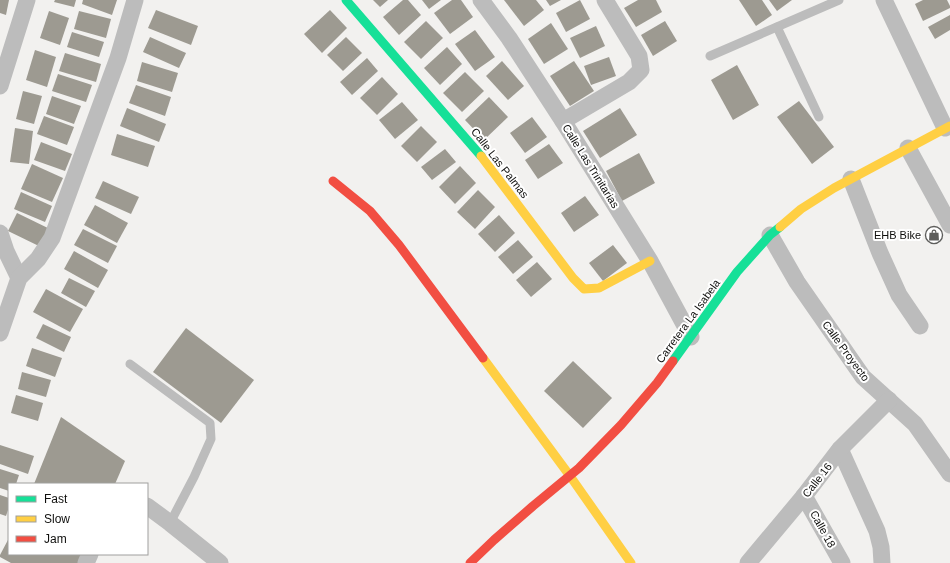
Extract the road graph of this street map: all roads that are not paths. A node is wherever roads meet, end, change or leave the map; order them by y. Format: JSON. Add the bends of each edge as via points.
{"nodes":[{"id":1,"x":27,"y":0,"type":"edge"},
{"id":2,"x":135,"y":0,"type":"edge"},
{"id":3,"x":346,"y":0,"type":"edge"},
{"id":4,"x":481,"y":0,"type":"edge"},
{"id":5,"x":605,"y":0,"type":"edge"},
{"id":6,"x":839,"y":0,"type":"edge"},
{"id":7,"x":884,"y":0,"type":"edge"},
{"id":8,"x":777,"y":27,"type":"junction"},
{"id":9,"x":710,"y":56,"type":"dead end"},
{"id":10,"x":0,"y":86,"type":"edge"},
{"id":11,"x":819,"y":117,"type":"dead end"},
{"id":12,"x":563,"y":121,"type":"junction"},
{"id":13,"x":948,"y":127,"type":"edge"},
{"id":14,"x":908,"y":148,"type":"junction"},
{"id":15,"x":852,"y":179,"type":"junction"},
{"id":16,"x":333,"y":181,"type":"dead end"},
{"id":17,"x":950,"y":225,"type":"edge"},
{"id":18,"x":0,"y":233,"type":"edge"},
{"id":19,"x":770,"y":235,"type":"junction"},
{"id":20,"x":650,"y":261,"type":"junction"},
{"id":21,"x":19,"y":278,"type":"junction"},
{"id":22,"x":920,"y":326,"type":"dead end"},
{"id":23,"x":0,"y":333,"type":"edge"},
{"id":24,"x":691,"y":337,"type":"junction"},
{"id":25,"x":130,"y":364,"type":"dead end"},
{"id":26,"x":889,"y":400,"type":"junction"},
{"id":27,"x":840,"y":449,"type":"junction"},
{"id":28,"x":950,"y":474,"type":"edge"},
{"id":29,"x":570,"y":476,"type":"junction"},
{"id":30,"x":804,"y":496,"type":"junction"},
{"id":31,"x":148,"y":507,"type":"edge"},
{"id":32,"x":170,"y":523,"type":"junction"},
{"id":33,"x":220,"y":563,"type":"edge"},
{"id":34,"x":470,"y":563,"type":"edge"},
{"id":35,"x":631,"y":563,"type":"edge"},
{"id":36,"x":748,"y":563,"type":"edge"},
{"id":37,"x":842,"y":563,"type":"edge"},
{"id":38,"x":882,"y":563,"type":"edge"}],
"edges":[{"from":1,"to":10,"type":"street"},
{"from":2,"to":21,"type":"street","via":[[118,58],[52,238],[38,259]]},
{"from":3,"to":20,"type":"street","name":"Calle Las Palmas","via":[[480,155],[584,289],[599,288]]},
{"from":4,"to":12,"type":"street","name":"Calle Las Trinitarias"},
{"from":5,"to":12,"type":"street","via":[[639,56],[641,70],[629,82]]},
{"from":6,"to":8,"type":"lane"},
{"from":7,"to":13,"type":"street"},
{"from":8,"to":9,"type":"lane"},
{"from":8,"to":11,"type":"lane"},
{"from":12,"to":20,"type":"street","name":"Calle Las Trinitarias"},
{"from":13,"to":14,"type":"street","name":"Carretera La Isabela"},
{"from":14,"to":15,"type":"street","name":"Carretera La Isabela"},
{"from":14,"to":17,"type":"street"},
{"from":15,"to":19,"type":"street","name":"Carretera La Isabela","via":[[801,209]]},
{"from":15,"to":22,"type":"street","via":[[899,295]]},
{"from":16,"to":29,"type":"street","via":[[370,211],[399,245]]},
{"from":18,"to":21,"type":"street"},
{"from":19,"to":24,"type":"street","name":"Carretera La Isabela","via":[[737,272]]},
{"from":19,"to":26,"type":"street","name":"Calle Proyecto","via":[[797,282],[863,377]]},
{"from":20,"to":24,"type":"street","name":"Calle Las Trinitarias"},
{"from":21,"to":23,"type":"street"},
{"from":24,"to":29,"type":"street","name":"Carretera La Isabela","via":[[657,383],[621,425]]},
{"from":25,"to":32,"type":"lane","via":[[210,423],[212,440]]},
{"from":26,"to":27,"type":"street","name":"Calle 16"},
{"from":26,"to":28,"type":"street","name":"Calle Proyecto","via":[[915,424]]},
{"from":27,"to":30,"type":"street","name":"Calle 16"},
{"from":27,"to":38,"type":"street","via":[[877,531]]},
{"from":29,"to":34,"type":"street","name":"Carretera La Isabela"},
{"from":29,"to":35,"type":"street"},
{"from":30,"to":36,"type":"street","name":"Calle 16"},
{"from":30,"to":37,"type":"street","name":"Calle 18"},
{"from":31,"to":32,"type":"street"},
{"from":32,"to":33,"type":"street"}]}
